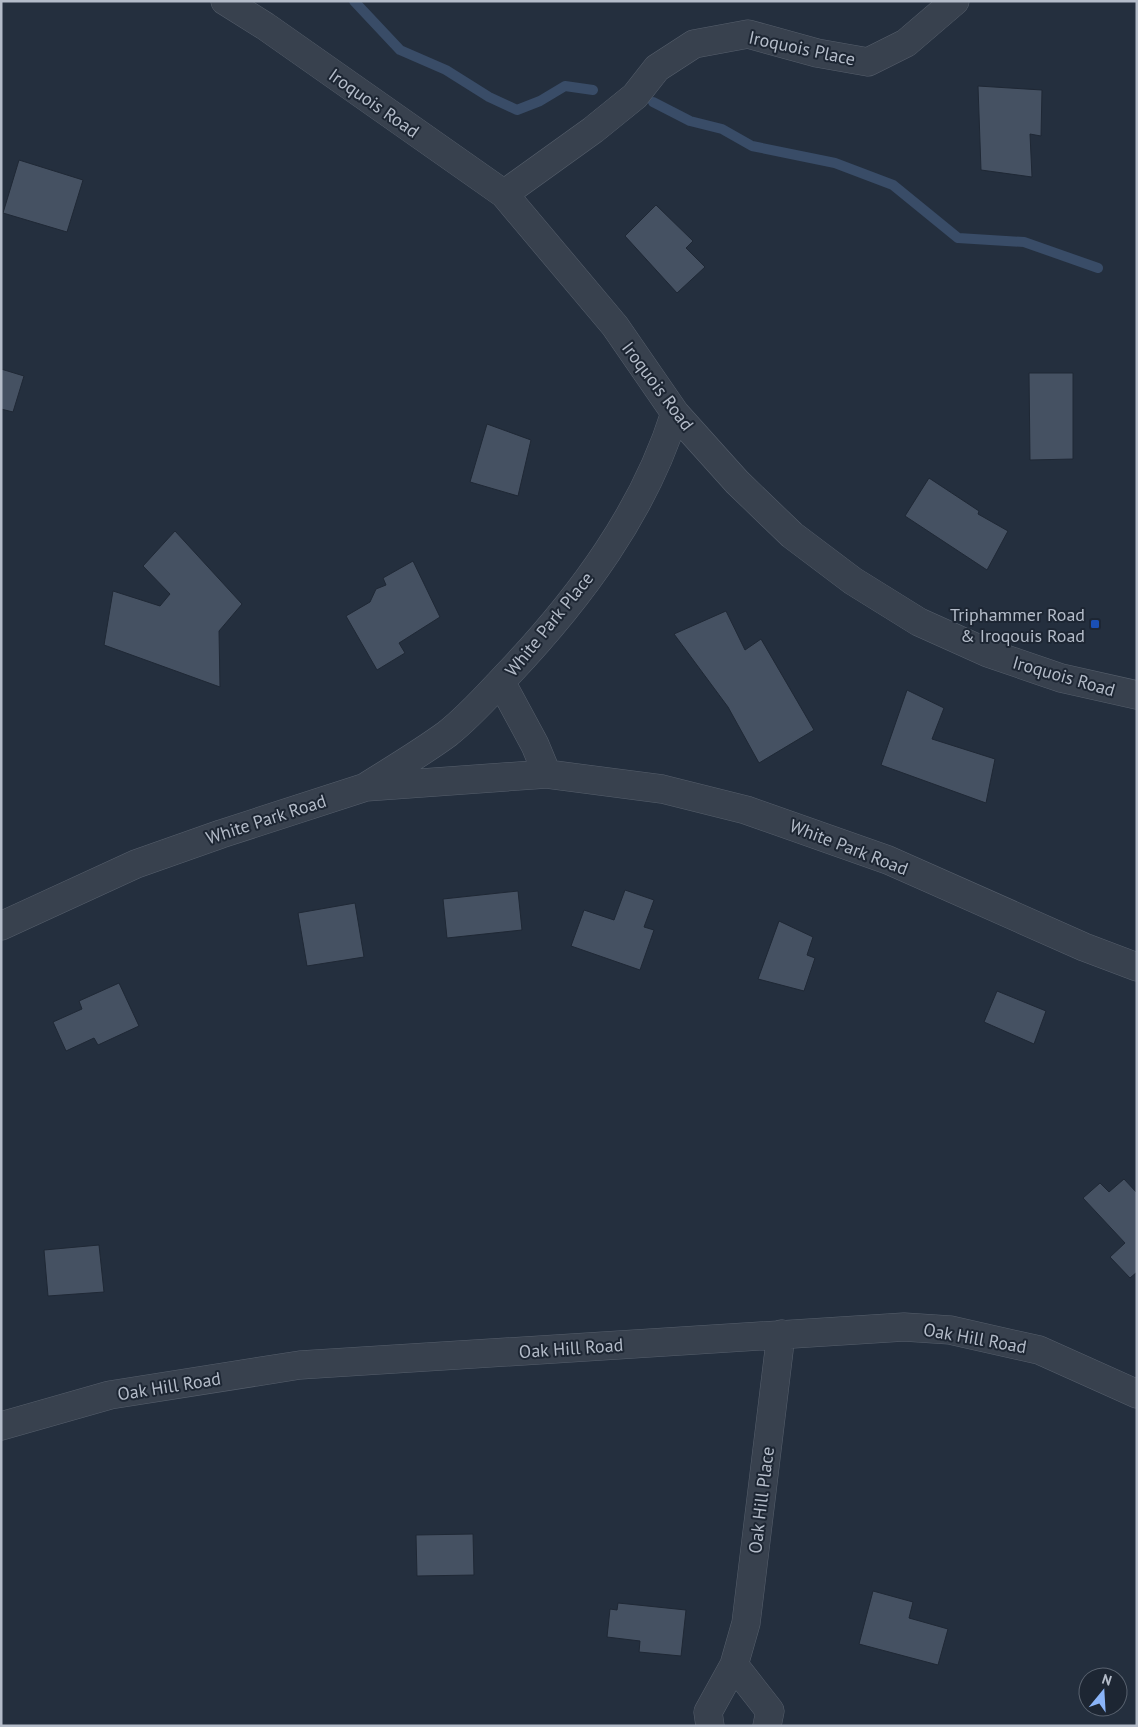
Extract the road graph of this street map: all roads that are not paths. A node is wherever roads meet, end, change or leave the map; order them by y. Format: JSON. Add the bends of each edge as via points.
{"nodes":[{"id":1,"x":225,"y":1,"type":"edge"},
{"id":2,"x":955,"y":1,"type":"edge"},
{"id":3,"x":504,"y":194,"type":"junction"},
{"id":4,"x":675,"y":413,"type":"junction"},
{"id":5,"x":501,"y":682,"type":"junction"},
{"id":6,"x":1137,"y":695,"type":"edge"},
{"id":7,"x":547,"y":774,"type":"junction"},
{"id":8,"x":366,"y":787,"type":"junction"},
{"id":9,"x":1,"y":926,"type":"edge"},
{"id":10,"x":1137,"y":967,"type":"edge"},
{"id":11,"x":781,"y":1334,"type":"junction"},
{"id":12,"x":1137,"y":1394,"type":"edge"},
{"id":13,"x":1,"y":1426,"type":"edge"},
{"id":14,"x":734,"y":1664,"type":"junction"},
{"id":15,"x":710,"y":1726,"type":"edge"},
{"id":16,"x":767,"y":1726,"type":"edge"}],
"edges":[{"from":1,"to":3,"type":"street","name":"Iroquois Road"},
{"from":2,"to":3,"type":"street","name":"Iroquois Place","via":[[906,43],[868,62],[817,53],[748,34],[694,44],[657,68],[635,96],[593,130]]},
{"from":3,"to":4,"type":"street","name":"Iroquois Road","via":[[615,326]]},
{"from":4,"to":5,"type":"street","name":"White Park Place","via":[[664,450],[628,520],[581,590]]},
{"from":4,"to":6,"type":"street","name":"Iroquois Road","via":[[736,482],[792,535],[853,581],[919,622],[988,653],[1061,678]]},
{"from":5,"to":7,"type":"street"},
{"from":5,"to":8,"type":"street","name":"White Park Place","via":[[447,734]]},
{"from":7,"to":8,"type":"street","name":"White Park Road"},
{"from":7,"to":10,"type":"street","name":"White Park Road","via":[[662,789],[746,810],[888,860],[1084,947]]},
{"from":8,"to":9,"type":"street","name":"White Park Road","via":[[136,864]]},
{"from":11,"to":12,"type":"street","name":"Oak Hill Road","via":[[904,1327],[950,1330],[1039,1350]]},
{"from":11,"to":13,"type":"street","name":"Oak Hill Road","via":[[300,1365],[110,1395]]},
{"from":11,"to":14,"type":"street","name":"Oak Hill Place","via":[[746,1623]]},
{"from":14,"to":15,"type":"street","name":"Oak Hill Place","via":[[708,1712]]},
{"from":14,"to":16,"type":"street","via":[[770,1711]]}]}
